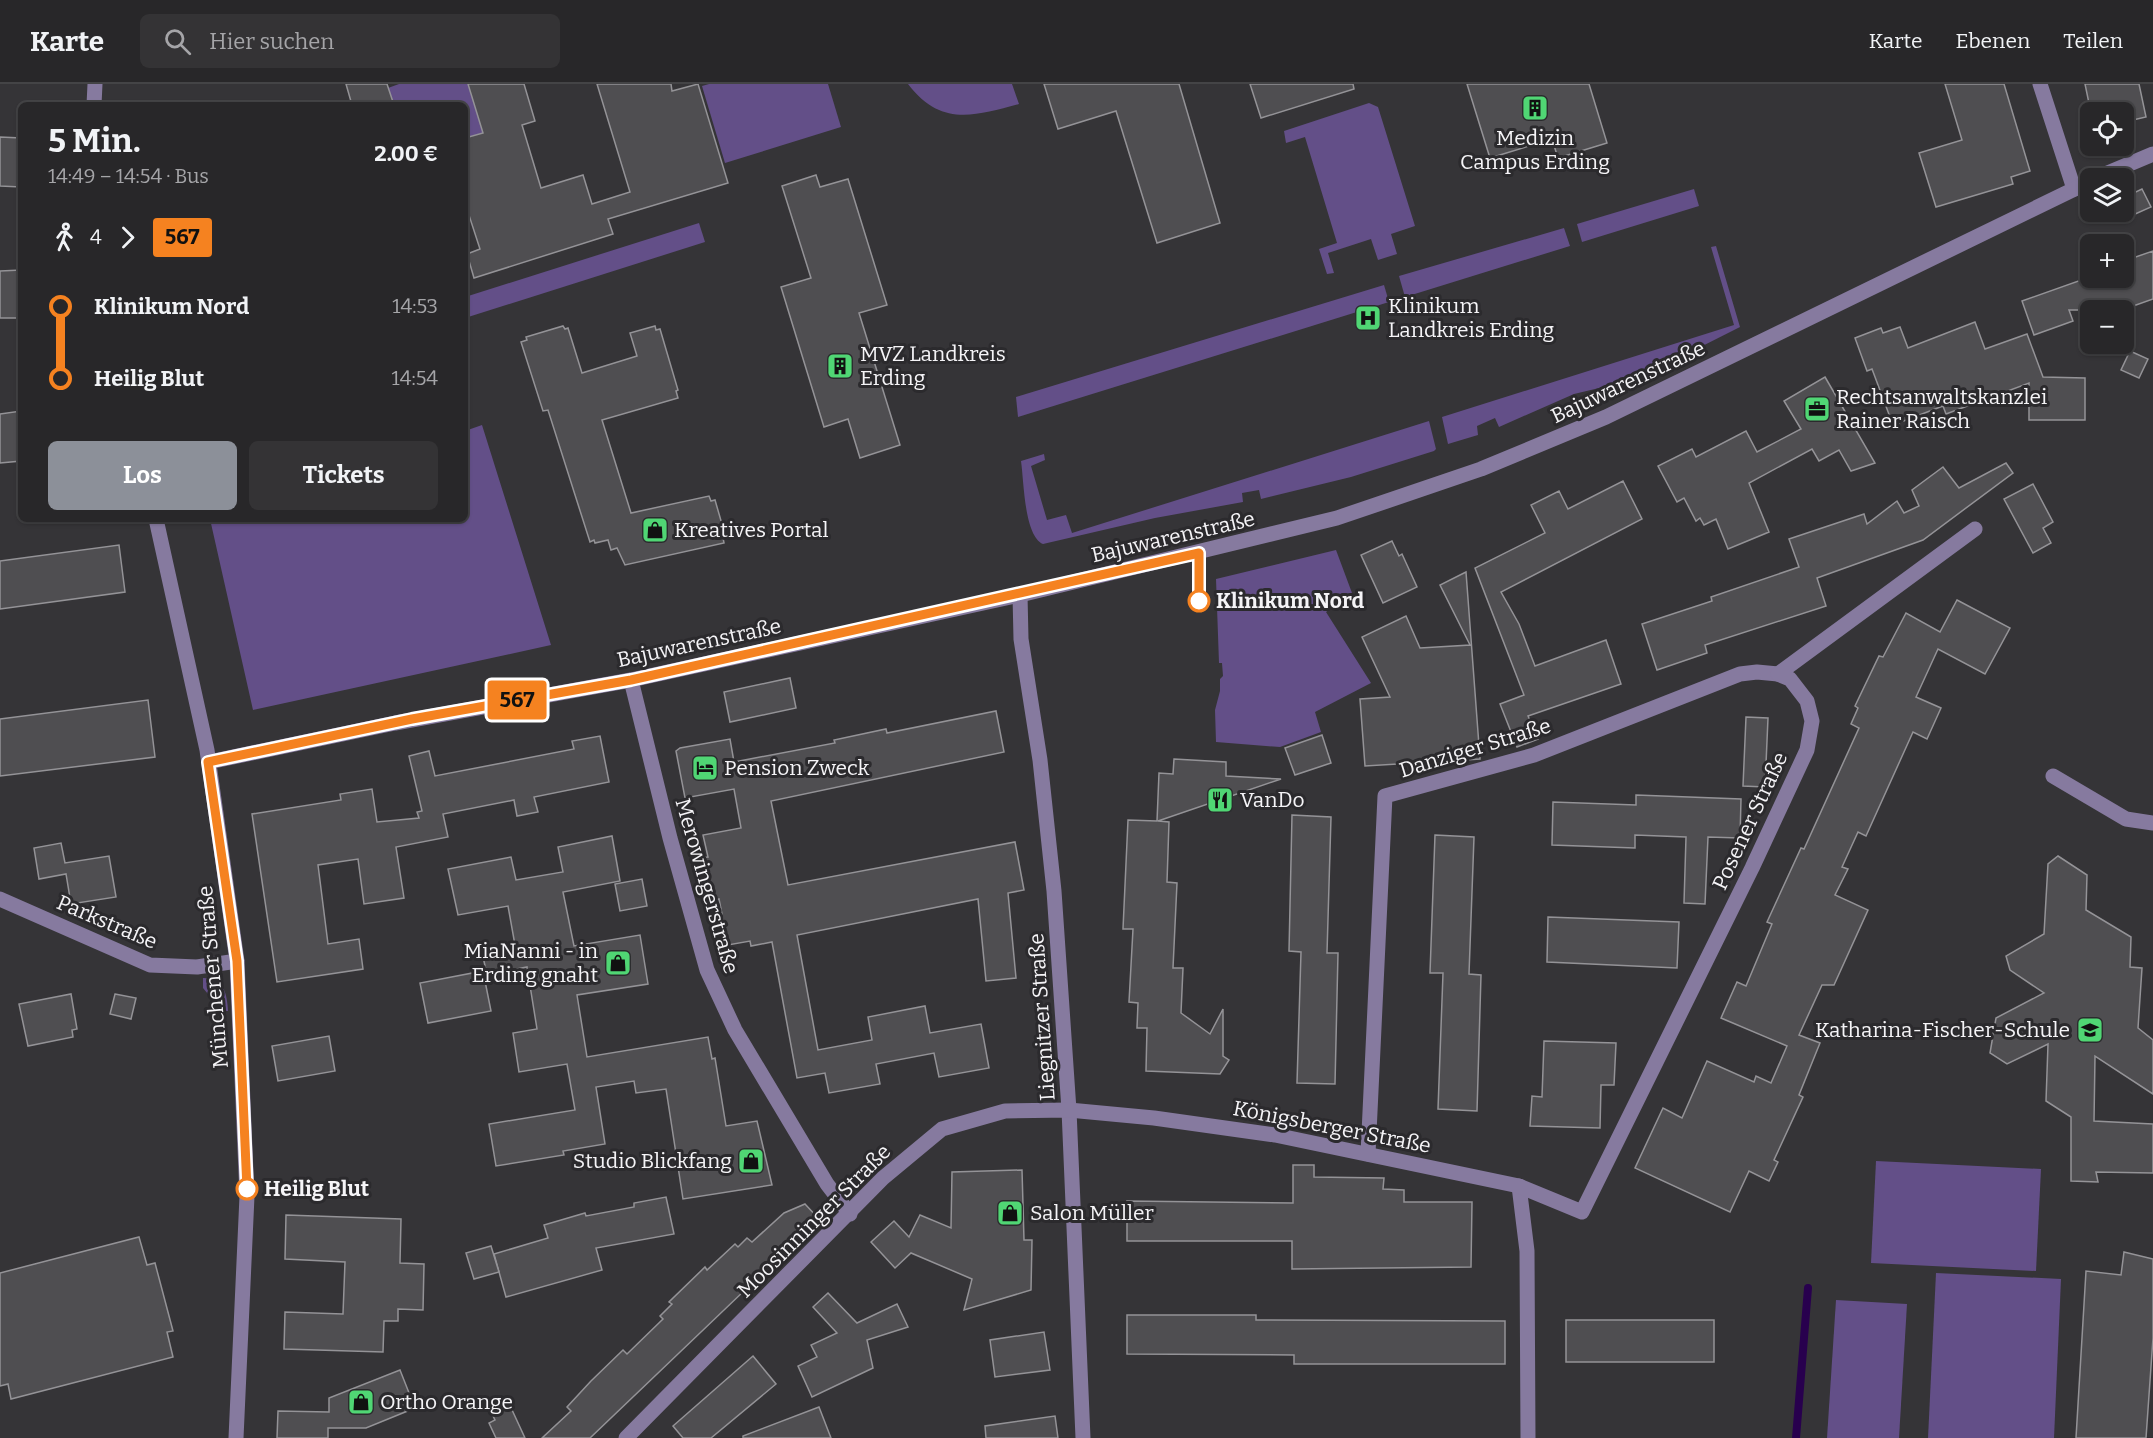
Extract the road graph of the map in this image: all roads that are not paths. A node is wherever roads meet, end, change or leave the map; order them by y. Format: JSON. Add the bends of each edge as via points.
{"nodes":[{"id":1,"x":95,"y":84,"type":"edge"},
{"id":2,"x":2040,"y":84,"type":"edge"},
{"id":3,"x":94,"y":102,"type":"edge"},
{"id":4,"x":2153,"y":154,"type":"edge"},
{"id":5,"x":2120,"y":168,"type":"edge"},
{"id":6,"x":2080,"y":186,"type":"edge"},
{"id":7,"x":2074,"y":189,"type":"junction"},
{"id":8,"x":157,"y":522,"type":"edge"},
{"id":9,"x":1975,"y":529,"type":"dead end"},
{"id":10,"x":1020,"y":595,"type":"junction"},
{"id":11,"x":1778,"y":674,"type":"junction"},
{"id":12,"x":631,"y":680,"type":"junction"},
{"id":13,"x":208,"y":762,"type":"junction"},
{"id":14,"x":2053,"y":776,"type":"dead end"},
{"id":15,"x":2153,"y":823,"type":"edge"},
{"id":16,"x":0,"y":899,"type":"edge"},
{"id":17,"x":237,"y":961,"type":"junction"},
{"id":18,"x":1069,"y":1110,"type":"junction"},
{"id":19,"x":1368,"y":1154,"type":"junction"},
{"id":20,"x":1519,"y":1186,"type":"junction"},
{"id":21,"x":1582,"y":1212,"type":"joint"},
{"id":22,"x":850,"y":1214,"type":"junction"},
{"id":23,"x":236,"y":1438,"type":"edge"},
{"id":24,"x":626,"y":1438,"type":"edge"},
{"id":25,"x":1083,"y":1438,"type":"edge"},
{"id":26,"x":1528,"y":1438,"type":"edge"}],
"edges":[{"from":1,"to":3,"type":"street"},
{"from":2,"to":7,"type":"street"},
{"from":4,"to":5,"type":"street"},
{"from":6,"to":7,"type":"street","name":"Bajuwarenstraße"},
{"from":7,"to":10,"type":"street","name":"Bajuwarenstraße","via":[[1631,405],[1481,469],[1306,527]]},
{"from":8,"to":13,"type":"street","name":"Münchener Straße"},
{"from":9,"to":11,"type":"street"},
{"from":10,"to":12,"type":"street","name":"Bajuwarenstraße"},
{"from":10,"to":18,"type":"street","name":"Liegnitzer Straße","via":[[1021,639],[1040,760],[1054,891]]},
{"from":11,"to":19,"type":"street","name":"Danziger Straße","via":[[1740,674],[1534,755],[1385,796]]},
{"from":11,"to":21,"type":"street","name":"Posener Straße","via":[[1790,679],[1807,701],[1812,721],[1807,750]]},
{"from":12,"to":13,"type":"street","name":"Bajuwarenstraße"},
{"from":12,"to":22,"type":"street","name":"Merowingerstraße","via":[[707,970],[735,1030],[827,1184]]},
{"from":13,"to":17,"type":"street","name":"Münchener Straße"},
{"from":14,"to":15,"type":"street","via":[[2126,819]]},
{"from":16,"to":17,"type":"street","name":"Parkstraße","via":[[150,965],[197,968]]},
{"from":17,"to":23,"type":"street","name":"Münchener Straße","via":[[247,1196]]},
{"from":18,"to":19,"type":"street","name":"Königsberger Straße","via":[[1275,1135]]},
{"from":18,"to":22,"type":"street","name":"Moosinninger Straße","via":[[1005,1111],[942,1129],[883,1178]]},
{"from":18,"to":25,"type":"street","name":"Liegnitzer Straße"},
{"from":19,"to":20,"type":"street","name":"Königsberger Straße"},
{"from":20,"to":21,"type":"street","name":"Königsberger Straße"},
{"from":20,"to":26,"type":"street","via":[[1527,1251]]},
{"from":22,"to":24,"type":"street","name":"Moosinninger Straße"}]}
